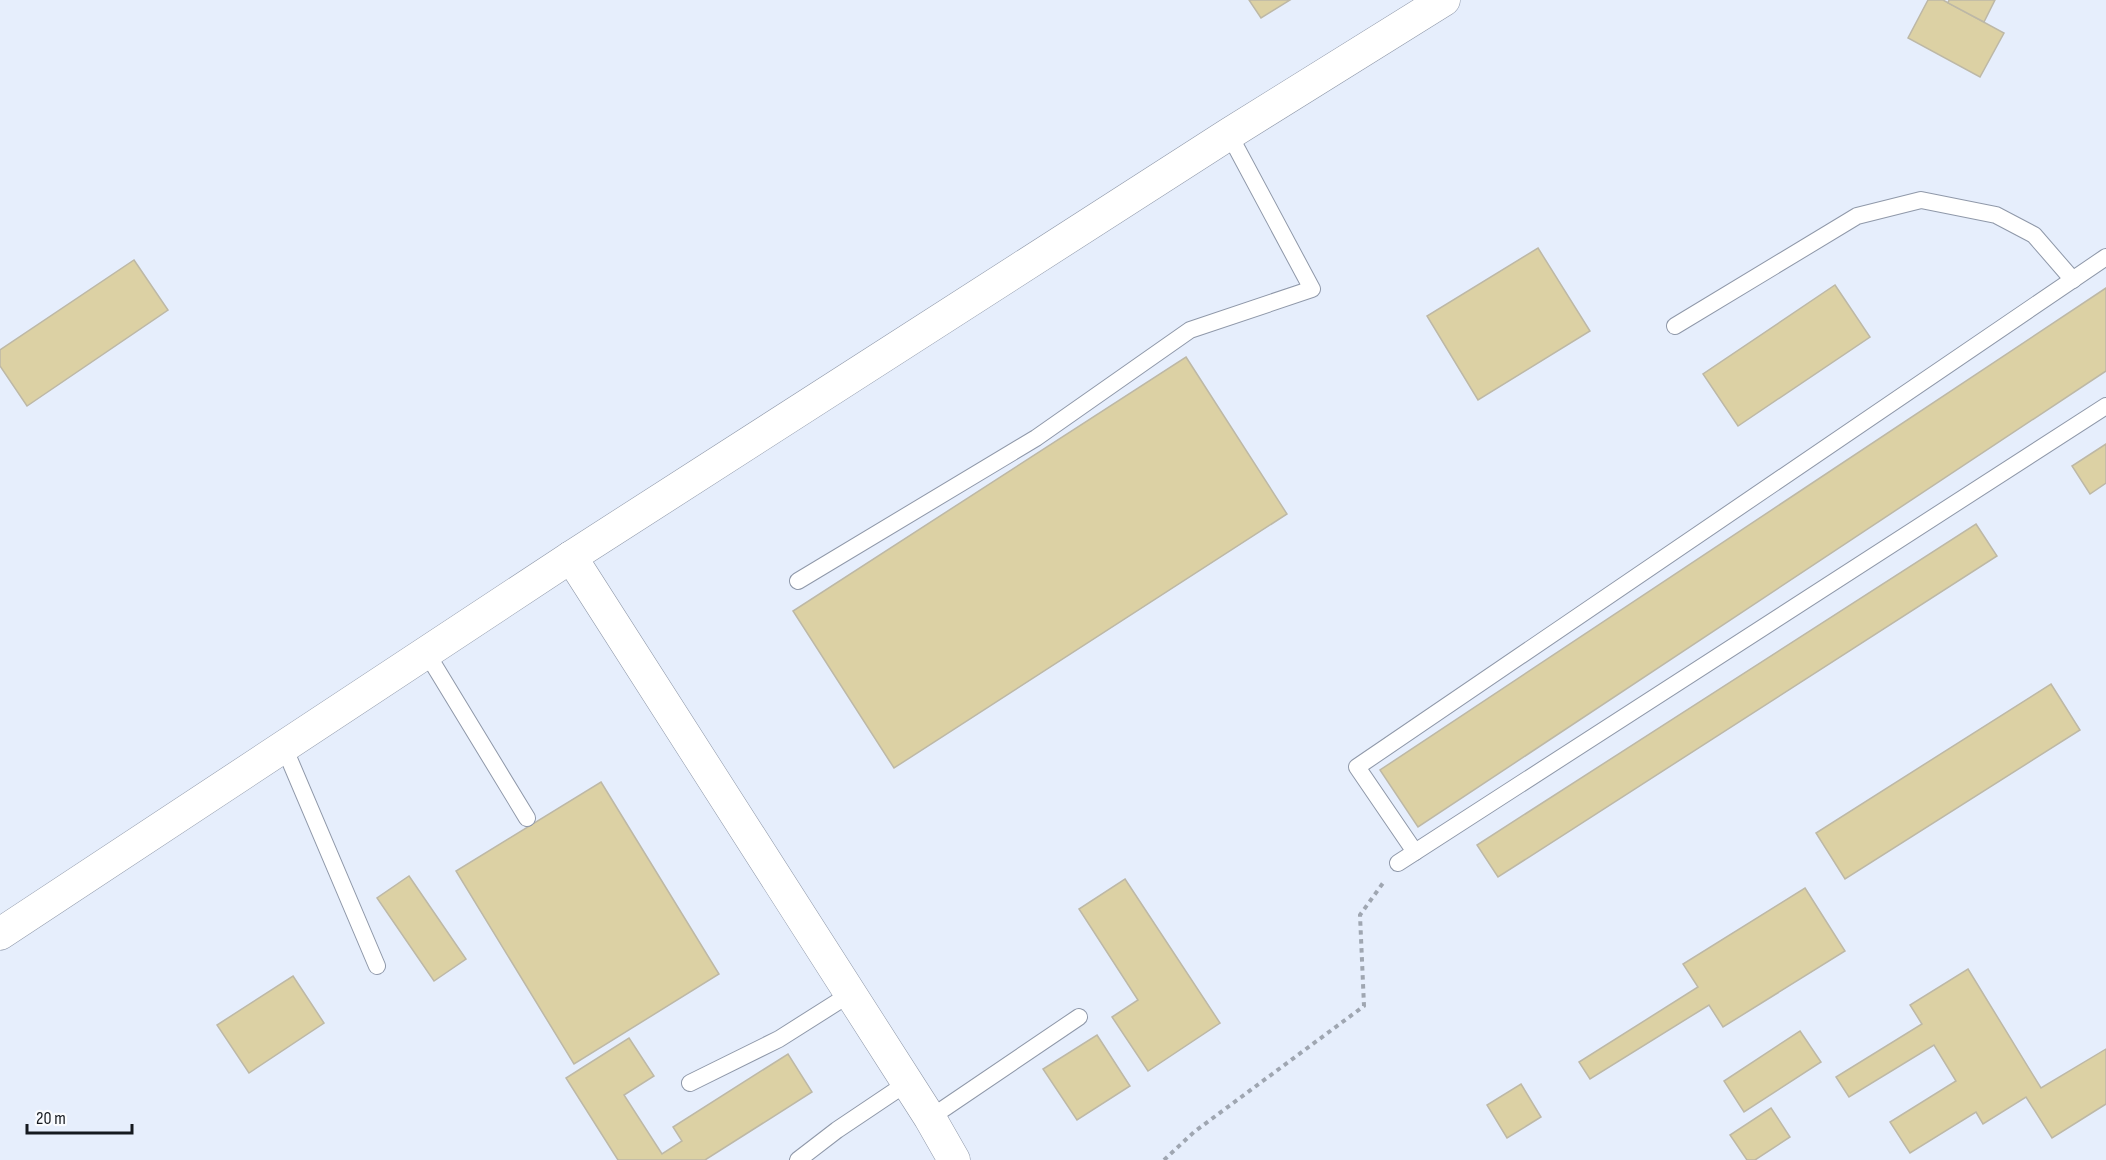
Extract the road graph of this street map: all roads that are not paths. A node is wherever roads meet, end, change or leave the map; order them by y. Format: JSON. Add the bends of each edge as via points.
{"nodes":[{"id":1,"x":1444,"y":0,"type":"edge"},
{"id":2,"x":1229,"y":135,"type":"junction"},
{"id":3,"x":2106,"y":257,"type":"edge"},
{"id":4,"x":2073,"y":280,"type":"junction"},
{"id":5,"x":1675,"y":326,"type":"dead end"},
{"id":6,"x":2106,"y":406,"type":"edge"},
{"id":7,"x":571,"y":557,"type":"junction"},
{"id":8,"x":798,"y":581,"type":"dead end"},
{"id":9,"x":426,"y":652,"type":"junction"},
{"id":10,"x":284,"y":747,"type":"junction"},
{"id":11,"x":527,"y":818,"type":"dead end"},
{"id":12,"x":1415,"y":852,"type":"junction"},
{"id":13,"x":1398,"y":863,"type":"road end"},
{"id":14,"x":0,"y":934,"type":"edge"},
{"id":15,"x":377,"y":966,"type":"dead end"},
{"id":16,"x":850,"y":994,"type":"junction"},
{"id":17,"x":1079,"y":1017,"type":"dead end"},
{"id":18,"x":690,"y":1083,"type":"dead end"},
{"id":19,"x":907,"y":1083,"type":"junction"},
{"id":20,"x":930,"y":1118,"type":"junction"},
{"id":21,"x":798,"y":1160,"type":"edge"},
{"id":22,"x":954,"y":1160,"type":"edge"}],
"edges":[{"from":1,"to":2,"type":"street"},
{"from":2,"to":7,"type":"street"},
{"from":2,"to":8,"type":"lane","via":[[1312,289],[1190,330],[1036,438]]},
{"from":3,"to":4,"type":"lane"},
{"from":4,"to":5,"type":"lane","via":[[2034,235],[1996,215],[1921,200],[1857,216]]},
{"from":4,"to":12,"type":"lane","via":[[1357,767]]},
{"from":6,"to":12,"type":"lane"},
{"from":7,"to":9,"type":"street"},
{"from":7,"to":16,"type":"street"},
{"from":9,"to":10,"type":"street"},
{"from":9,"to":11,"type":"lane"},
{"from":10,"to":14,"type":"street"},
{"from":10,"to":15,"type":"lane"},
{"from":12,"to":13,"type":"lane"},
{"from":16,"to":18,"type":"lane","via":[[779,1040]]},
{"from":16,"to":19,"type":"street"},
{"from":17,"to":20,"type":"lane"},
{"from":19,"to":20,"type":"street"},
{"from":19,"to":21,"type":"lane"},
{"from":20,"to":22,"type":"street"}]}
